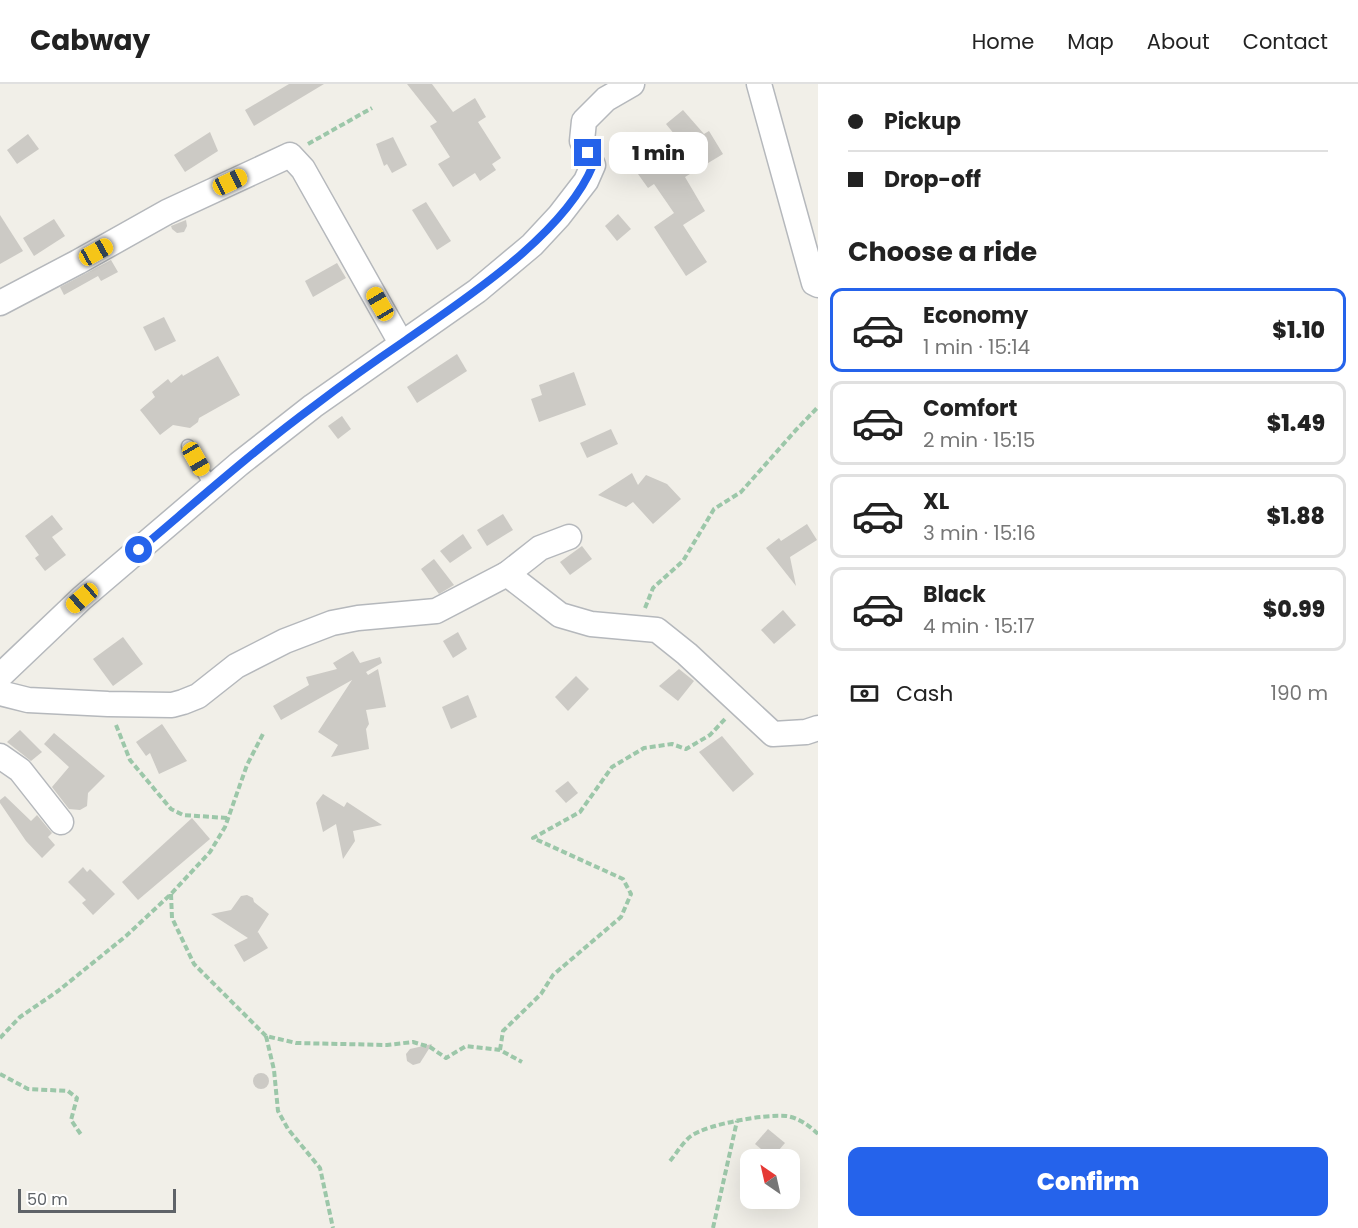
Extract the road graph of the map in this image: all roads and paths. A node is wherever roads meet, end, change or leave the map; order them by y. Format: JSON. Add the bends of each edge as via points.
{"nodes":[{"id":1,"x":632,"y":84,"type":"edge"},
{"id":2,"x":759,"y":84,"type":"edge"},
{"id":3,"x":372,"y":108,"type":"dead end"},
{"id":4,"x":290,"y":154,"type":"junction"},
{"id":5,"x":818,"y":285,"type":"edge"},
{"id":6,"x":0,"y":303,"type":"edge"},
{"id":7,"x":402,"y":343,"type":"junction"},
{"id":8,"x":818,"y":407,"type":"edge"},
{"id":9,"x":188,"y":446,"type":"dead end"},
{"id":10,"x":212,"y":487,"type":"junction"},
{"id":11,"x":569,"y":537,"type":"dead end"},
{"id":12,"x":507,"y":574,"type":"junction"},
{"id":13,"x":638,"y":628,"type":"junction"},
{"id":14,"x":0,"y":676,"type":"edge"},
{"id":15,"x":0,"y":693,"type":"edge"},
{"id":16,"x":108,"y":704,"type":"junction"},
{"id":17,"x":741,"y":704,"type":"junction"},
{"id":18,"x":818,"y":728,"type":"edge"},
{"id":19,"x":264,"y":732,"type":"dead end"},
{"id":20,"x":0,"y":756,"type":"edge"},
{"id":21,"x":227,"y":818,"type":"junction"},
{"id":22,"x":61,"y":822,"type":"dead end"},
{"id":23,"x":171,"y":894,"type":"junction"},
{"id":24,"x":266,"y":1036,"type":"junction"},
{"id":25,"x":0,"y":1038,"type":"edge"},
{"id":26,"x":500,"y":1050,"type":"junction"},
{"id":27,"x":522,"y":1062,"type":"dead end"},
{"id":28,"x":0,"y":1074,"type":"edge"},
{"id":29,"x":737,"y":1121,"type":"junction"},
{"id":30,"x":818,"y":1134,"type":"edge"},
{"id":31,"x":82,"y":1136,"type":"dead end"},
{"id":32,"x":670,"y":1161,"type":"dead end"},
{"id":33,"x":333,"y":1228,"type":"edge"},
{"id":34,"x":713,"y":1228,"type":"edge"}],
"edges":[{"from":1,"to":7,"type":"street","via":[[606,99],[584,121],[582,141],[593,165],[586,181],[559,216],[532,245],[477,291]]},
{"from":2,"to":5,"type":"street","via":[[814,283]]},
{"from":3,"to":4,"type":"path"},
{"from":4,"to":6,"type":"street","via":[[167,212]]},
{"from":4,"to":7,"type":"street","via":[[303,169]]},
{"from":7,"to":10,"type":"street","via":[[313,406]]},
{"from":8,"to":13,"type":"path","via":[[741,492],[714,509],[683,561],[653,588]]},
{"from":9,"to":10,"type":"lane"},
{"from":10,"to":14,"type":"street","via":[[54,622]]},
{"from":11,"to":12,"type":"street","via":[[540,548]]},
{"from":12,"to":13,"type":"street","via":[[560,615],[591,624]]},
{"from":12,"to":16,"type":"street","via":[[436,611],[358,618],[311,630],[236,666],[192,699],[172,705]]},
{"from":13,"to":17,"type":"street","via":[[657,630]]},
{"from":15,"to":16,"type":"street","via":[[28,700]]},
{"from":16,"to":21,"type":"path","via":[[130,760],[171,809],[183,815]]},
{"from":17,"to":18,"type":"street","via":[[773,734]]},
{"from":17,"to":26,"type":"path","via":[[710,735],[686,749],[672,744],[644,748],[612,767],[580,812],[533,838],[623,879],[631,894],[621,917],[553,975],[541,994],[503,1031]]},
{"from":19,"to":21,"type":"path"},
{"from":20,"to":22,"type":"street","via":[[20,770]]},
{"from":21,"to":23,"type":"path","via":[[210,852]]},
{"from":23,"to":24,"type":"path","via":[[172,918],[194,964]]},
{"from":23,"to":25,"type":"path","via":[[126,936],[20,1017]]},
{"from":24,"to":26,"type":"path","via":[[296,1042],[413,1042],[446,1058],[466,1047]]},
{"from":24,"to":33,"type":"path","via":[[278,1111],[320,1168]]},
{"from":26,"to":27,"type":"path"},
{"from":28,"to":31,"type":"path","via":[[28,1089],[68,1091],[77,1098],[71,1120]]},
{"from":29,"to":30,"type":"path","via":[[788,1116]]},
{"from":29,"to":32,"type":"path","via":[[691,1137]]},
{"from":29,"to":34,"type":"path"}]}
